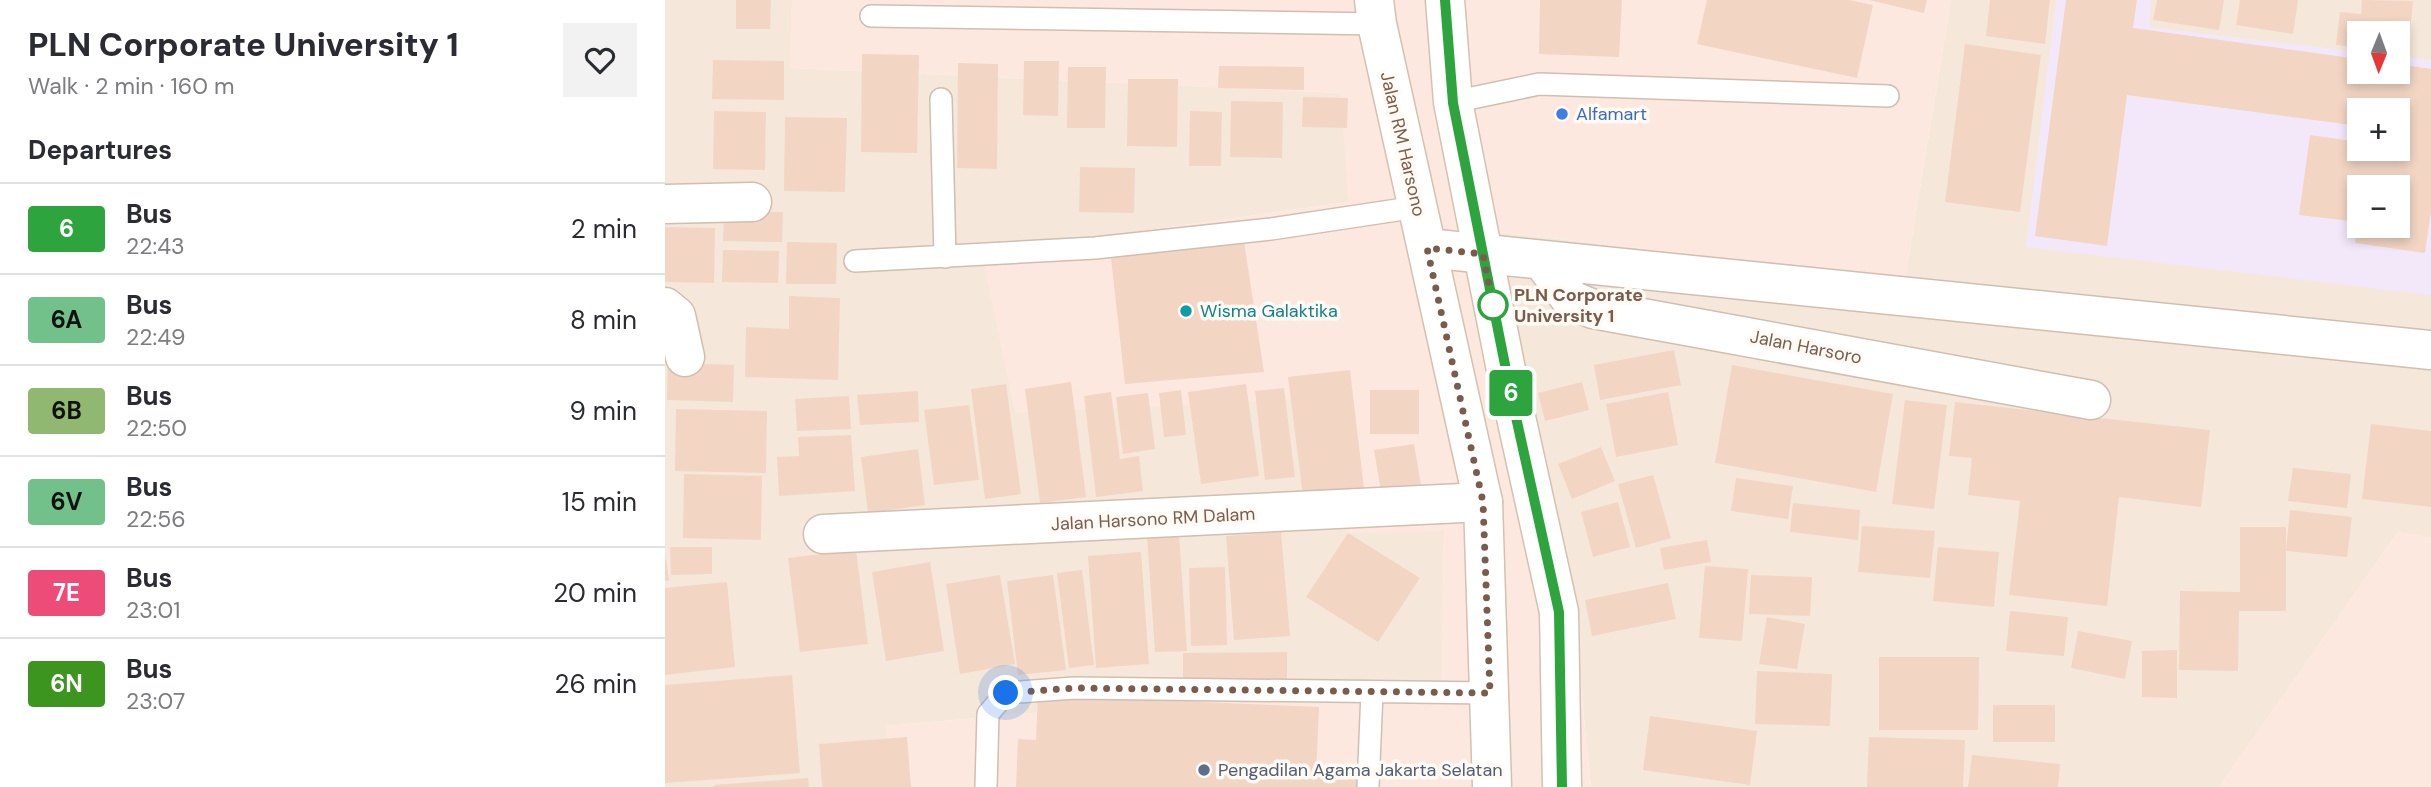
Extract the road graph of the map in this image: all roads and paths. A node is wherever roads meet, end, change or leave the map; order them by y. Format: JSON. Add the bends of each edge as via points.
{"nodes":[{"id":1,"x":1445,"y":0,"type":"edge"},
{"id":2,"x":1375,"y":12,"type":"edge"},
{"id":3,"x":871,"y":16,"type":"dead end"},
{"id":4,"x":1888,"y":96,"type":"dead end"},
{"id":5,"x":941,"y":99,"type":"dead end"},
{"id":6,"x":1453,"y":103,"type":"junction"},
{"id":7,"x":752,"y":202,"type":"dead end"},
{"id":8,"x":665,"y":204,"type":"edge"},
{"id":9,"x":1416,"y":206,"type":"junction"},
{"id":10,"x":1427,"y":248,"type":"junction"},
{"id":11,"x":1483,"y":254,"type":"junction"},
{"id":12,"x":946,"y":257,"type":"junction"},
{"id":13,"x":1542,"y":260,"type":"junction"},
{"id":14,"x":855,"y":261,"type":"dead end"},
{"id":15,"x":665,"y":307,"type":"edge"},
{"id":16,"x":2431,"y":350,"type":"edge"},
{"id":17,"x":685,"y":357,"type":"dead end"},
{"id":18,"x":2091,"y":400,"type":"dead end"},
{"id":19,"x":1483,"y":502,"type":"junction"},
{"id":20,"x":823,"y":534,"type":"dead end"},
{"id":21,"x":1372,"y":692,"type":"junction"},
{"id":22,"x":1490,"y":693,"type":"junction"},
{"id":23,"x":986,"y":787,"type":"edge"},
{"id":24,"x":1368,"y":787,"type":"edge"},
{"id":25,"x":1492,"y":787,"type":"edge"},
{"id":26,"x":1562,"y":787,"type":"edge"}],
"edges":[{"from":1,"to":6,"type":"street"},
{"from":2,"to":3,"type":"lane"},
{"from":2,"to":9,"type":"street","name":"Jalan RM Harsono"},
{"from":4,"to":6,"type":"lane","via":[[1539,84]]},
{"from":5,"to":12,"type":"lane"},
{"from":6,"to":11,"type":"street"},
{"from":7,"to":8,"type":"street"},
{"from":9,"to":10,"type":"street","name":"Jalan RM Harsono"},
{"from":9,"to":12,"type":"lane","via":[[1271,229],[1108,247]]},
{"from":10,"to":11,"type":"street"},
{"from":10,"to":19,"type":"street","name":"Jalan RM Harsono"},
{"from":11,"to":13,"type":"street"},
{"from":11,"to":26,"type":"street","via":[[1559,612]]},
{"from":12,"to":14,"type":"lane"},
{"from":13,"to":16,"type":"street"},
{"from":13,"to":18,"type":"street","name":"Jalan Harsoro","via":[[1571,300],[1593,309]]},
{"from":15,"to":17,"type":"street","via":[[676,316]]},
{"from":19,"to":20,"type":"street","name":"Jalan Harsono RM Dalam"},
{"from":19,"to":22,"type":"street","name":"Jalan RM Harsono"},
{"from":21,"to":22,"type":"lane"},
{"from":21,"to":23,"type":"lane","via":[[1074,688],[1006,693],[988,714]]},
{"from":21,"to":24,"type":"lane"},
{"from":22,"to":25,"type":"street","name":"Jalan RM Harsono"}]}
